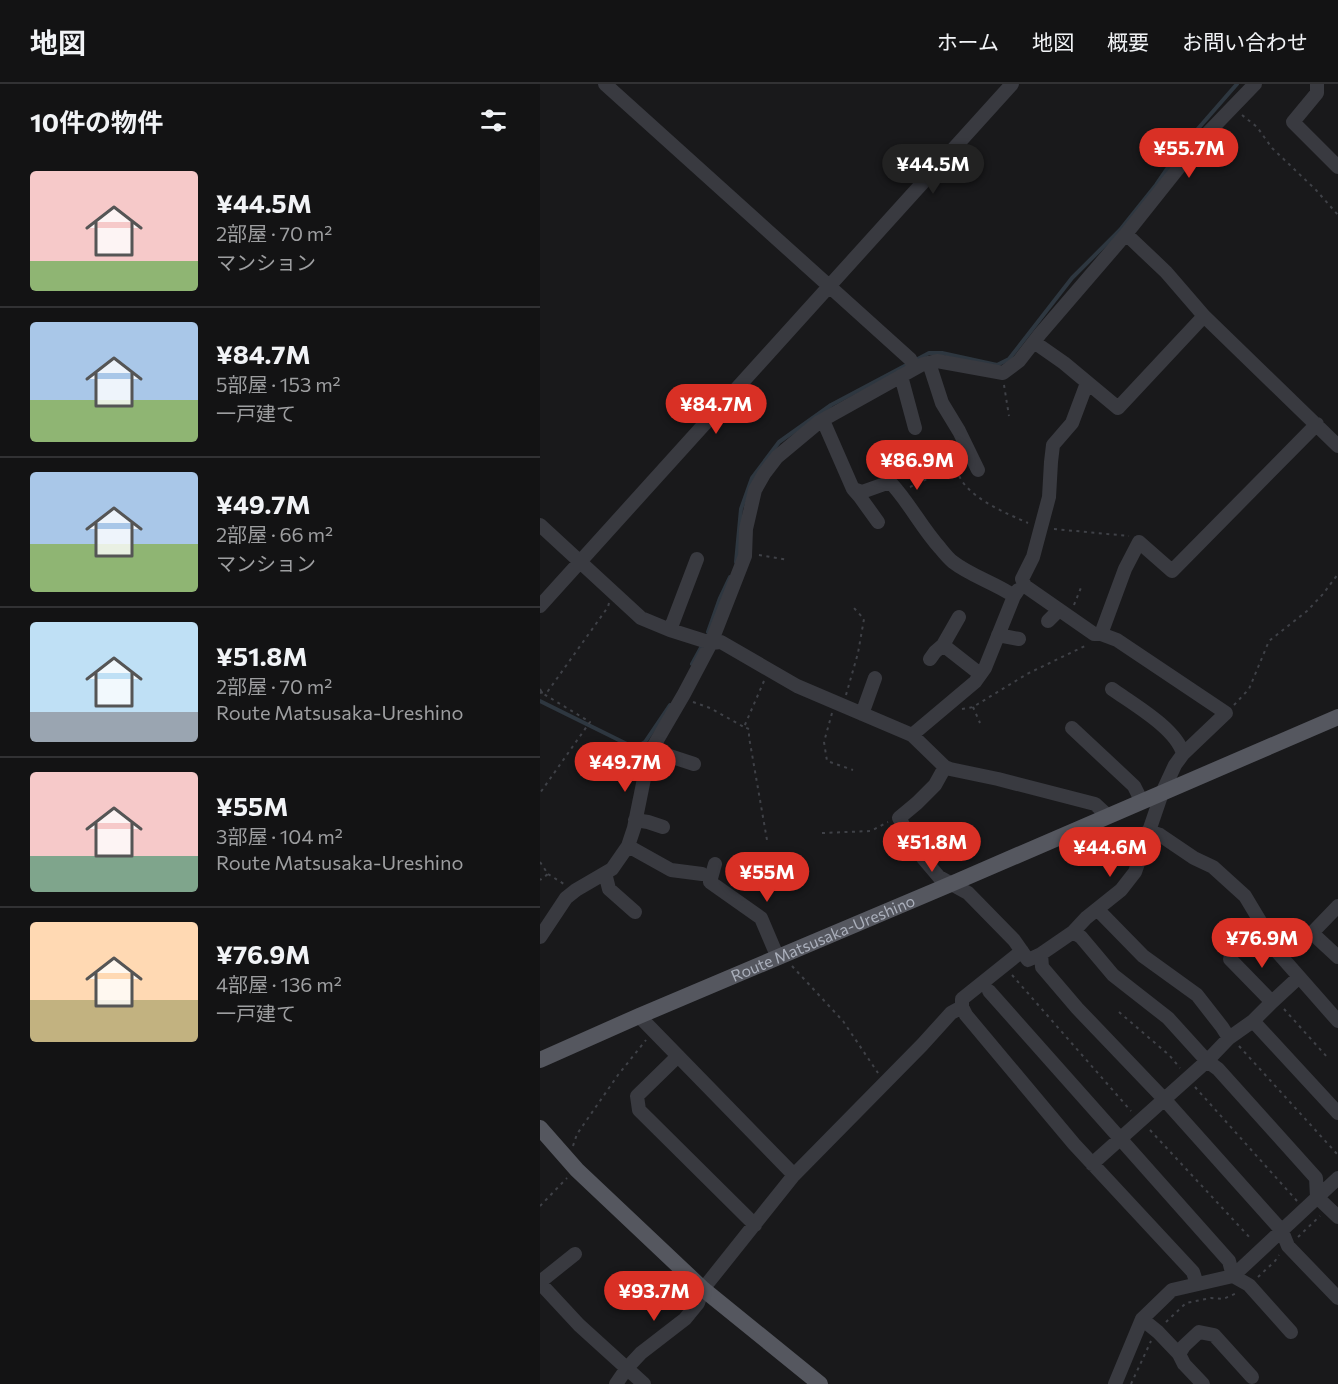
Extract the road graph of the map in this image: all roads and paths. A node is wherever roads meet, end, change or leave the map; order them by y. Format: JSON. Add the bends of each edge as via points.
{"nodes":[{"id":1,"x":605,"y":84,"type":"edge"},
{"id":2,"x":1012,"y":84,"type":"edge"},
{"id":3,"x":1255,"y":84,"type":"edge"},
{"id":4,"x":1317,"y":84,"type":"edge"},
{"id":5,"x":1233,"y":108,"type":"junction"},
{"id":6,"x":1338,"y":167,"type":"edge"},
{"id":7,"x":1338,"y":215,"type":"edge"},
{"id":8,"x":1126,"y":234,"type":"junction"},
{"id":9,"x":829,"y":285,"type":"junction"},
{"id":10,"x":1204,"y":316,"type":"junction"},
{"id":11,"x":1034,"y":342,"type":"junction"},
{"id":12,"x":929,"y":363,"type":"junction"},
{"id":13,"x":915,"y":368,"type":"junction"},
{"id":14,"x":1003,"y":373,"type":"junction"},
{"id":15,"x":901,"y":376,"type":"junction"},
{"id":16,"x":1087,"y":383,"type":"junction"},
{"id":17,"x":1009,"y":416,"type":"dead end"},
{"id":18,"x":819,"y":422,"type":"junction"},
{"id":19,"x":1317,"y":424,"type":"junction"},
{"id":20,"x":915,"y":428,"type":"dead end"},
{"id":21,"x":1338,"y":446,"type":"edge"},
{"id":22,"x":976,"y":467,"type":"joint"},
{"id":23,"x":853,"y":489,"type":"junction"},
{"id":24,"x":899,"y":492,"type":"junction"},
{"id":25,"x":878,"y":522,"type":"dead end"},
{"id":26,"x":540,"y":525,"type":"edge"},
{"id":27,"x":746,"y":552,"type":"junction"},
{"id":28,"x":697,"y":559,"type":"dead end"},
{"id":29,"x":788,"y":560,"type":"dead end"},
{"id":30,"x":580,"y":562,"type":"junction"},
{"id":31,"x":1338,"y":574,"type":"edge"},
{"id":32,"x":1024,"y":583,"type":"junction"},
{"id":33,"x":1082,"y":585,"type":"dead end"},
{"id":34,"x":612,"y":592,"type":"junction"},
{"id":35,"x":1014,"y":596,"type":"junction"},
{"id":36,"x":540,"y":606,"type":"edge"},
{"id":37,"x":1063,"y":612,"type":"junction"},
{"id":38,"x":959,"y":617,"type":"dead end"},
{"id":39,"x":1048,"y":621,"type":"dead end"},
{"id":40,"x":670,"y":630,"type":"junction"},
{"id":41,"x":1101,"y":634,"type":"junction"},
{"id":42,"x":998,"y":635,"type":"junction"},
{"id":43,"x":1019,"y":639,"type":"dead end"},
{"id":44,"x":711,"y":643,"type":"junction"},
{"id":45,"x":943,"y":645,"type":"junction"},
{"id":46,"x":930,"y":659,"type":"dead end"},
{"id":47,"x":769,"y":670,"type":"junction"},
{"id":48,"x":980,"y":674,"type":"junction"},
{"id":49,"x":875,"y":678,"type":"dead end"},
{"id":50,"x":1112,"y":689,"type":"dead end"},
{"id":51,"x":541,"y":692,"type":"edge"},
{"id":52,"x":682,"y":697,"type":"junction"},
{"id":53,"x":973,"y":707,"type":"junction"},
{"id":54,"x":963,"y":709,"type":"dead end"},
{"id":55,"x":1226,"y":713,"type":"junction"},
{"id":56,"x":862,"y":714,"type":"junction"},
{"id":57,"x":1335,"y":722,"type":"edge"},
{"id":58,"x":980,"y":723,"type":"dead end"},
{"id":59,"x":744,"y":727,"type":"junction"},
{"id":60,"x":1072,"y":728,"type":"dead end"},
{"id":61,"x":912,"y":735,"type":"junction"},
{"id":62,"x":651,"y":750,"type":"junction"},
{"id":63,"x":1183,"y":754,"type":"junction"},
{"id":64,"x":694,"y":764,"type":"dead end"},
{"id":65,"x":945,"y":767,"type":"junction"},
{"id":66,"x":540,"y":793,"type":"edge"},
{"id":67,"x":1162,"y":793,"type":"junction"},
{"id":68,"x":1142,"y":802,"type":"junction"},
{"id":69,"x":1108,"y":816,"type":"junction"},
{"id":70,"x":899,"y":818,"type":"junction"},
{"id":71,"x":635,"y":820,"type":"junction"},
{"id":72,"x":663,"y":827,"type":"dead end"},
{"id":73,"x":1148,"y":831,"type":"junction"},
{"id":74,"x":822,"y":833,"type":"dead end"},
{"id":75,"x":767,"y":840,"type":"dead end"},
{"id":76,"x":628,"y":846,"type":"junction"},
{"id":77,"x":540,"y":862,"type":"edge"},
{"id":78,"x":715,"y":864,"type":"dead end"},
{"id":79,"x":605,"y":873,"type":"junction"},
{"id":80,"x":548,"y":874,"type":"junction"},
{"id":81,"x":702,"y":874,"type":"dead end"},
{"id":82,"x":540,"y":880,"type":"edge"},
{"id":83,"x":951,"y":884,"type":"junction"},
{"id":84,"x":572,"y":893,"type":"junction"},
{"id":85,"x":1338,"y":906,"type":"edge"},
{"id":86,"x":1097,"y":909,"type":"junction"},
{"id":87,"x":635,"y":912,"type":"dead end"},
{"id":88,"x":1073,"y":932,"type":"junction"},
{"id":89,"x":540,"y":937,"type":"edge"},
{"id":90,"x":1022,"y":951,"type":"junction"},
{"id":91,"x":1041,"y":954,"type":"junction"},
{"id":92,"x":780,"y":957,"type":"junction"},
{"id":93,"x":1338,"y":957,"type":"edge"},
{"id":94,"x":1230,"y":959,"type":"dead end"},
{"id":95,"x":1011,"y":967,"type":"junction"},
{"id":96,"x":1299,"y":977,"type":"junction"},
{"id":97,"x":989,"y":992,"type":"dead end"},
{"id":98,"x":1272,"y":1002,"type":"junction"},
{"id":99,"x":962,"y":1006,"type":"junction"},
{"id":100,"x":1119,"y":1012,"type":"dead end"},
{"id":101,"x":639,"y":1016,"type":"junction"},
{"id":102,"x":1253,"y":1021,"type":"junction"},
{"id":103,"x":1338,"y":1021,"type":"edge"},
{"id":104,"x":653,"y":1031,"type":"junction"},
{"id":105,"x":1229,"y":1038,"type":"junction"},
{"id":106,"x":678,"y":1056,"type":"junction"},
{"id":107,"x":1328,"y":1058,"type":"dead end"},
{"id":108,"x":540,"y":1060,"type":"edge"},
{"id":109,"x":1207,"y":1061,"type":"junction"},
{"id":110,"x":1187,"y":1079,"type":"junction"},
{"id":111,"x":885,"y":1083,"type":"junction"},
{"id":112,"x":1164,"y":1099,"type":"junction"},
{"id":113,"x":1338,"y":1113,"type":"edge"},
{"id":114,"x":1141,"y":1120,"type":"junction"},
{"id":115,"x":540,"y":1128,"type":"edge"},
{"id":116,"x":1120,"y":1139,"type":"junction"},
{"id":117,"x":1338,"y":1155,"type":"edge"},
{"id":118,"x":572,"y":1163,"type":"junction"},
{"id":119,"x":1092,"y":1164,"type":"junction"},
{"id":120,"x":794,"y":1175,"type":"junction"},
{"id":121,"x":1338,"y":1178,"type":"edge"},
{"id":122,"x":1317,"y":1197,"type":"junction"},
{"id":123,"x":1297,"y":1201,"type":"dead end"},
{"id":124,"x":540,"y":1206,"type":"edge"},
{"id":125,"x":1338,"y":1217,"type":"edge"},
{"id":126,"x":755,"y":1224,"type":"junction"},
{"id":127,"x":1282,"y":1231,"type":"junction"},
{"id":128,"x":1254,"y":1242,"type":"dead end"},
{"id":129,"x":575,"y":1254,"type":"dead end"},
{"id":130,"x":1233,"y":1276,"type":"junction"},
{"id":131,"x":540,"y":1282,"type":"edge"},
{"id":132,"x":1197,"y":1284,"type":"junction"},
{"id":133,"x":703,"y":1289,"type":"junction"},
{"id":134,"x":1338,"y":1298,"type":"edge"},
{"id":135,"x":1142,"y":1319,"type":"junction"},
{"id":136,"x":1291,"y":1332,"type":"dead end"},
{"id":137,"x":1179,"y":1354,"type":"junction"},
{"id":138,"x":627,"y":1368,"type":"junction"},
{"id":139,"x":1252,"y":1377,"type":"dead end"},
{"id":140,"x":616,"y":1384,"type":"edge"},
{"id":141,"x":644,"y":1384,"type":"edge"},
{"id":142,"x":820,"y":1384,"type":"edge"},
{"id":143,"x":1115,"y":1384,"type":"edge"},
{"id":144,"x":1203,"y":1384,"type":"edge"}],
"edges":[{"from":1,"to":9,"type":"street"},
{"from":2,"to":9,"type":"street"},
{"from":3,"to":5,"type":"street"},
{"from":4,"to":6,"type":"street","via":[[1317,93],[1293,122]]},
{"from":5,"to":7,"type":"path","via":[[1257,127],[1272,148]]},
{"from":5,"to":8,"type":"street","via":[[1200,141]]},
{"from":8,"to":10,"type":"street"},
{"from":8,"to":11,"type":"street"},
{"from":9,"to":13,"type":"street","via":[[910,359]]},
{"from":9,"to":30,"type":"street"},
{"from":10,"to":16,"type":"street","via":[[1118,408]]},
{"from":10,"to":19,"type":"street"},
{"from":11,"to":14,"type":"street"},
{"from":11,"to":16,"type":"street"},
{"from":12,"to":13,"type":"street"},
{"from":12,"to":14,"type":"street","via":[[937,361]]},
{"from":12,"to":22,"type":"street","via":[[942,403]]},
{"from":13,"to":15,"type":"street"},
{"from":14,"to":17,"type":"path"},
{"from":15,"to":18,"type":"street"},
{"from":15,"to":20,"type":"street"},
{"from":16,"to":32,"type":"street","via":[[1072,423],[1053,445],[1049,497],[1033,557],[1022,579]]},
{"from":18,"to":23,"type":"street","via":[[825,425]]},
{"from":18,"to":27,"type":"street","via":[[777,457],[755,490],[746,529]]},
{"from":19,"to":21,"type":"street"},
{"from":19,"to":41,"type":"street","via":[[1172,571],[1139,542]]},
{"from":22,"to":24,"type":"path","via":[[929,478]]},
{"from":23,"to":24,"type":"street","via":[[862,492],[890,482]]},
{"from":23,"to":25,"type":"street"},
{"from":24,"to":35,"type":"street","via":[[952,561]]},
{"from":26,"to":30,"type":"street"},
{"from":27,"to":29,"type":"path"},
{"from":27,"to":44,"type":"street"},
{"from":28,"to":40,"type":"street"},
{"from":30,"to":34,"type":"street"},
{"from":30,"to":36,"type":"street"},
{"from":31,"to":55,"type":"path","via":[[1307,611],[1269,640],[1249,689]]},
{"from":32,"to":35,"type":"street"},
{"from":32,"to":37,"type":"street"},
{"from":33,"to":37,"type":"path","via":[[1073,608]]},
{"from":34,"to":40,"type":"street","via":[[641,618]]},
{"from":34,"to":51,"type":"path","via":[[608,607],[548,691]]},
{"from":35,"to":42,"type":"street"},
{"from":37,"to":39,"type":"street"},
{"from":37,"to":41,"type":"street","via":[[1094,634]]},
{"from":38,"to":45,"type":"street"},
{"from":40,"to":44,"type":"street"},
{"from":41,"to":53,"type":"path","via":[[1095,641],[1027,674]]},
{"from":41,"to":55,"type":"street","via":[[1117,640]]},
{"from":42,"to":43,"type":"street"},
{"from":42,"to":48,"type":"street"},
{"from":44,"to":47,"type":"street","via":[[721,642]]},
{"from":44,"to":52,"type":"street"},
{"from":45,"to":46,"type":"street"},
{"from":45,"to":48,"type":"street"},
{"from":47,"to":56,"type":"street"},
{"from":47,"to":59,"type":"path"},
{"from":48,"to":61,"type":"street"},
{"from":49,"to":56,"type":"street"},
{"from":50,"to":63,"type":"street","via":[[1165,727]]},
{"from":51,"to":66,"type":"path","via":[[590,723]]},
{"from":52,"to":59,"type":"path"},
{"from":52,"to":62,"type":"street"},
{"from":53,"to":54,"type":"path"},
{"from":53,"to":58,"type":"path"},
{"from":55,"to":63,"type":"street"},
{"from":56,"to":61,"type":"street"},
{"from":57,"to":67,"type":"main road","name":"Route Matsusaka-Ureshino"},
{"from":59,"to":75,"type":"path","via":[[749,729]]},
{"from":60,"to":68,"type":"street","via":[[1134,786]]},
{"from":61,"to":65,"type":"street"},
{"from":62,"to":64,"type":"street"},
{"from":62,"to":71,"type":"street"},
{"from":63,"to":67,"type":"street"},
{"from":65,"to":69,"type":"street","via":[[1095,804]]},
{"from":65,"to":70,"type":"street","via":[[934,785]]},
{"from":67,"to":68,"type":"main road","name":"Route Matsusaka-Ureshino"},
{"from":67,"to":73,"type":"street"},
{"from":68,"to":69,"type":"main road","name":"Route Matsusaka-Ureshino"},
{"from":69,"to":83,"type":"main road","name":"Route Matsusaka-Ureshino"},
{"from":70,"to":74,"type":"path","via":[[871,831]]},
{"from":70,"to":83,"type":"street","via":[[923,858]]},
{"from":71,"to":72,"type":"street"},
{"from":71,"to":76,"type":"street"},
{"from":73,"to":86,"type":"street","via":[[1135,872],[1121,890]]},
{"from":73,"to":96,"type":"street","via":[[1213,867],[1245,896],[1265,938]]},
{"from":76,"to":79,"type":"street"},
{"from":76,"to":81,"type":"street","via":[[671,870]]},
{"from":77,"to":80,"type":"path"},
{"from":78,"to":92,"type":"street","via":[[710,882],[761,918]]},
{"from":79,"to":84,"type":"street"},
{"from":79,"to":87,"type":"street","via":[[609,889]]},
{"from":80,"to":82,"type":"path"},
{"from":80,"to":84,"type":"path"},
{"from":83,"to":90,"type":"street","via":[[968,893]]},
{"from":83,"to":92,"type":"main road","name":"Route Matsusaka-Ureshino"},
{"from":84,"to":89,"type":"street"},
{"from":85,"to":93,"type":"street","via":[[1312,933]]},
{"from":86,"to":88,"type":"street"},
{"from":86,"to":105,"type":"street","via":[[1143,956],[1197,995]]},
{"from":88,"to":91,"type":"street"},
{"from":88,"to":109,"type":"street","via":[[1113,975],[1168,1018]]},
{"from":90,"to":91,"type":"street","via":[[1028,960]]},
{"from":90,"to":95,"type":"street"},
{"from":91,"to":112,"type":"street","via":[[1042,967],[1048,975]]},
{"from":92,"to":101,"type":"main road","name":"Route Matsusaka-Ureshino"},
{"from":92,"to":111,"type":"path","via":[[843,1021]]},
{"from":94,"to":98,"type":"street"},
{"from":95,"to":99,"type":"street","via":[[962,999]]},
{"from":95,"to":114,"type":"path","via":[[1012,974]]},
{"from":96,"to":98,"type":"street"},
{"from":96,"to":103,"type":"street"},
{"from":97,"to":116,"type":"street"},
{"from":98,"to":102,"type":"street"},
{"from":98,"to":107,"type":"path","via":[[1280,1005]]},
{"from":99,"to":111,"type":"street"},
{"from":99,"to":119,"type":"street"},
{"from":100,"to":110,"type":"path","via":[[1169,1055]]},
{"from":101,"to":104,"type":"street"},
{"from":101,"to":108,"type":"main road","name":"Route Matsusaka-Ureshino"},
{"from":102,"to":105,"type":"street"},
{"from":102,"to":113,"type":"street"},
{"from":104,"to":106,"type":"street"},
{"from":104,"to":118,"type":"path","via":[[577,1134]]},
{"from":105,"to":109,"type":"street"},
{"from":105,"to":117,"type":"path"},
{"from":106,"to":120,"type":"street"},
{"from":106,"to":126,"type":"street","via":[[637,1096],[639,1110]]},
{"from":109,"to":110,"type":"street"},
{"from":109,"to":122,"type":"street","via":[[1316,1178]]},
{"from":110,"to":112,"type":"street"},
{"from":110,"to":123,"type":"path"},
{"from":111,"to":120,"type":"street"},
{"from":112,"to":114,"type":"street"},
{"from":112,"to":127,"type":"street"},
{"from":114,"to":116,"type":"street"},
{"from":114,"to":128,"type":"path"},
{"from":115,"to":118,"type":"main road"},
{"from":116,"to":119,"type":"street"},
{"from":116,"to":130,"type":"street","via":[[1229,1261]]},
{"from":118,"to":124,"type":"path","via":[[567,1180]]},
{"from":118,"to":133,"type":"main road"},
{"from":119,"to":132,"type":"street","via":[[1193,1272]]},
{"from":120,"to":126,"type":"street"},
{"from":121,"to":122,"type":"street"},
{"from":122,"to":125,"type":"street"},
{"from":122,"to":127,"type":"street"},
{"from":126,"to":133,"type":"street"},
{"from":127,"to":130,"type":"street"},
{"from":127,"to":134,"type":"street","via":[[1288,1246]]},
{"from":129,"to":131,"type":"street"},
{"from":130,"to":132,"type":"street"},
{"from":130,"to":136,"type":"street","via":[[1249,1285]]},
{"from":131,"to":138,"type":"street","via":[[579,1325]]},
{"from":132,"to":135,"type":"street","via":[[1172,1290]]},
{"from":133,"to":138,"type":"street","via":[[685,1319],[640,1353]]},
{"from":133,"to":142,"type":"main road"},
{"from":135,"to":137,"type":"street"},
{"from":135,"to":143,"type":"street"},
{"from":137,"to":139,"type":"street","via":[[1199,1332],[1214,1335]]},
{"from":137,"to":144,"type":"street"},
{"from":138,"to":140,"type":"street"},
{"from":138,"to":141,"type":"street"}]}
